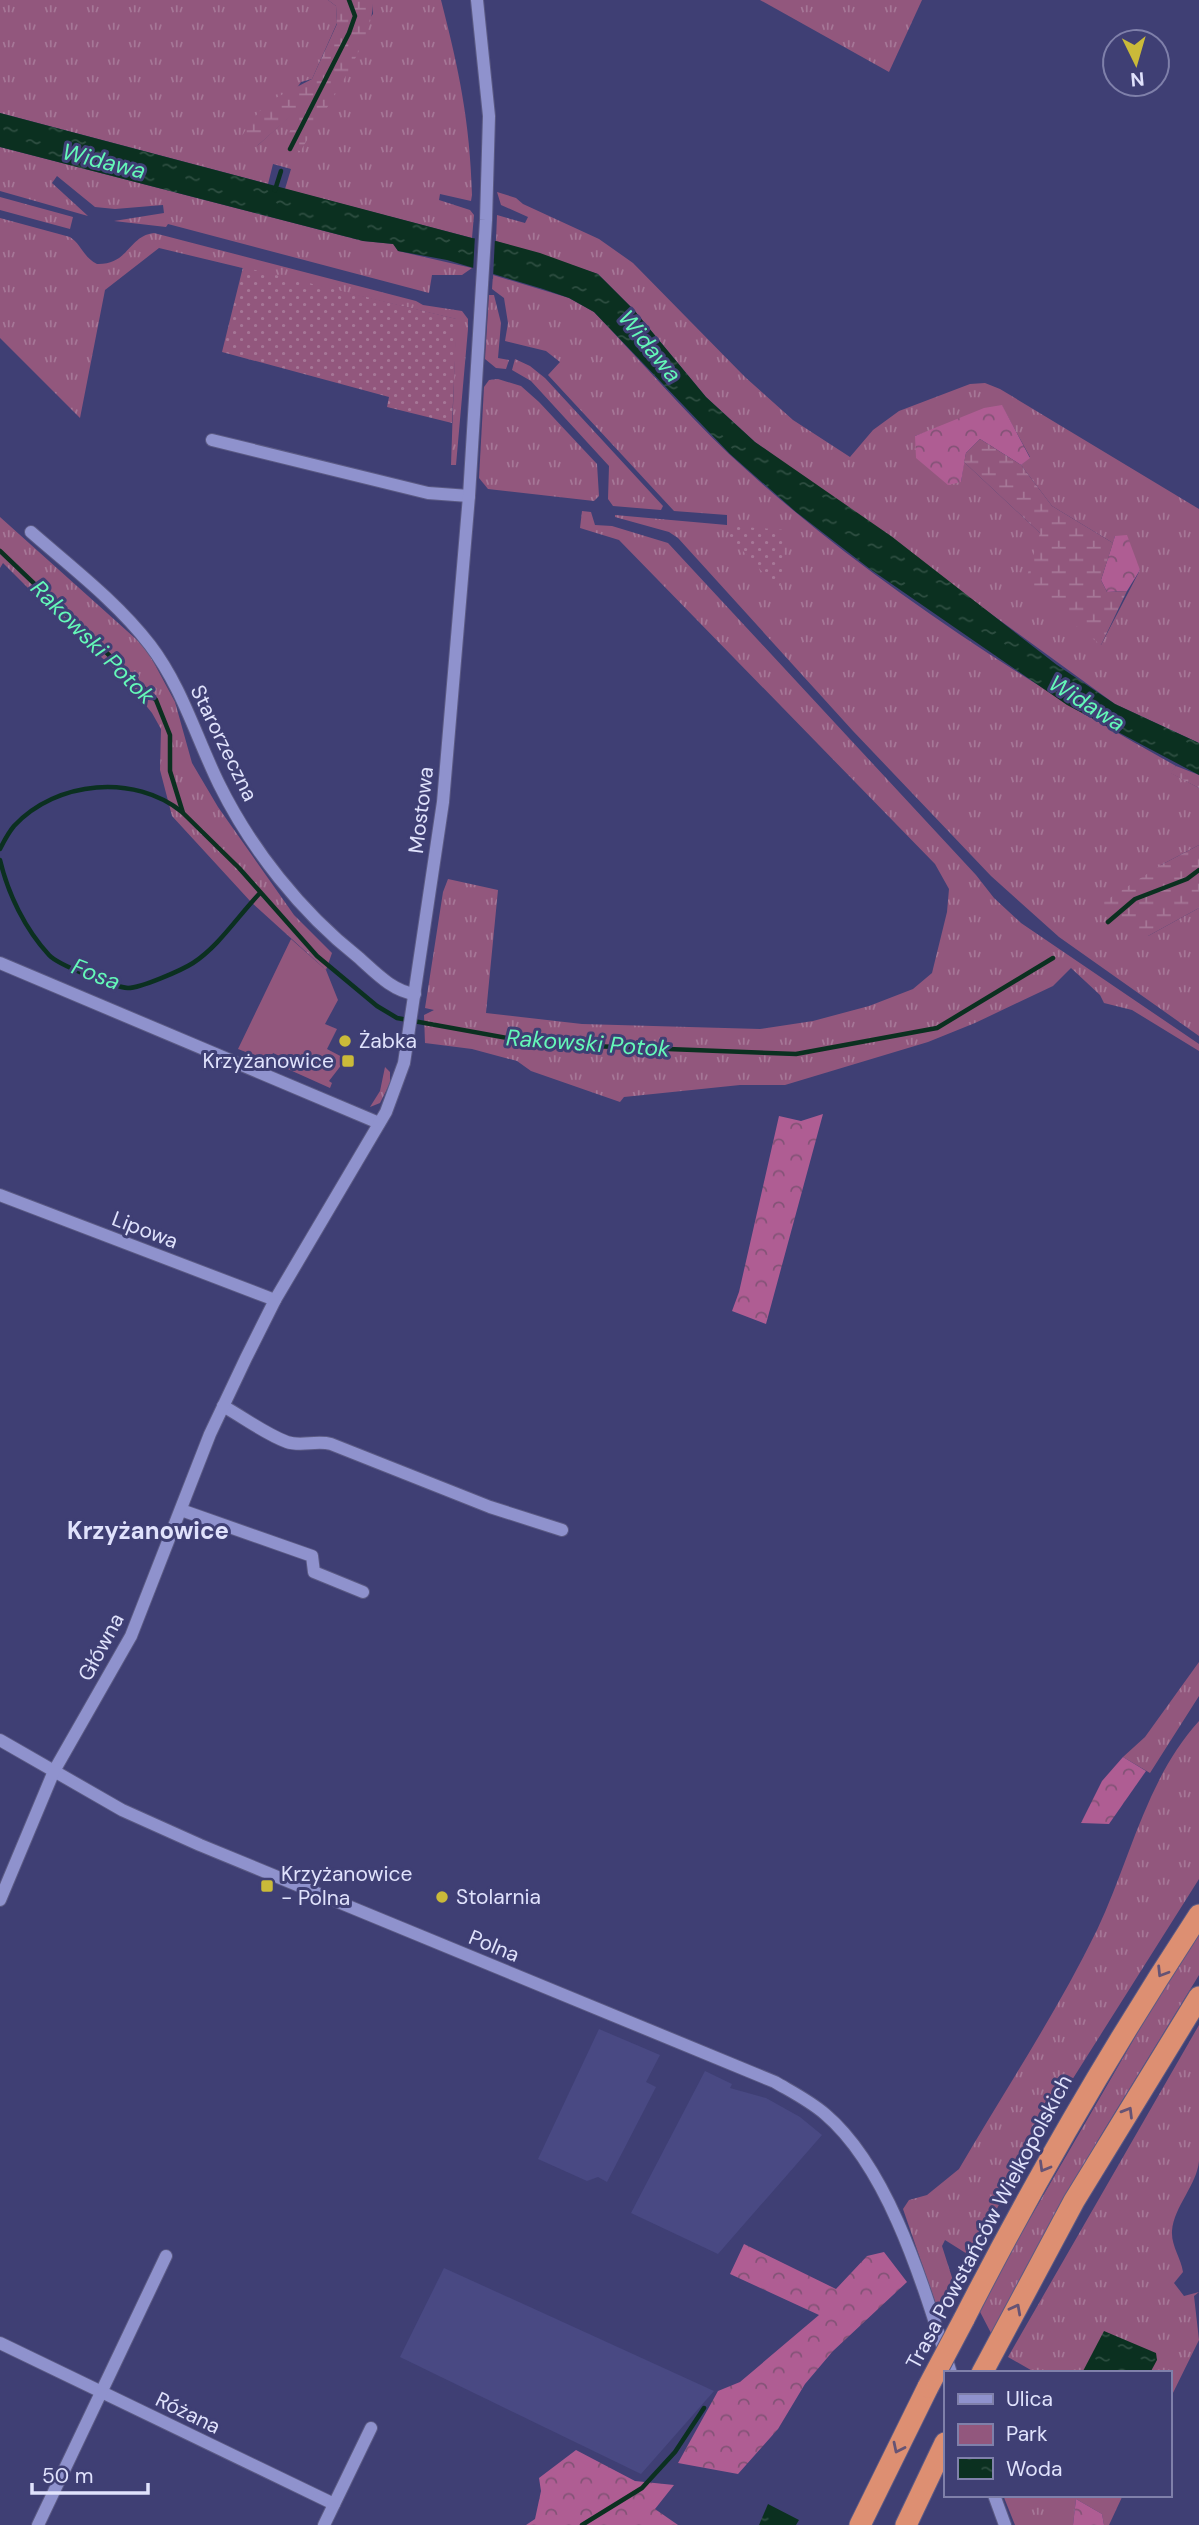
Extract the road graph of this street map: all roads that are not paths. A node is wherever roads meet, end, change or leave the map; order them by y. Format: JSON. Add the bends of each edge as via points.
{"nodes":[{"id":1,"x":477,"y":0,"type":"edge"},
{"id":2,"x":212,"y":440,"type":"dead end"},
{"id":3,"x":469,"y":496,"type":"junction"},
{"id":4,"x":31,"y":531,"type":"dead end"},
{"id":5,"x":0,"y":963,"type":"edge"},
{"id":6,"x":415,"y":994,"type":"junction"},
{"id":7,"x":379,"y":1123,"type":"junction"},
{"id":8,"x":0,"y":1195,"type":"edge"},
{"id":9,"x":275,"y":1300,"type":"junction"},
{"id":10,"x":223,"y":1406,"type":"junction"},
{"id":11,"x":181,"y":1510,"type":"junction"},
{"id":12,"x":562,"y":1530,"type":"dead end"},
{"id":13,"x":363,"y":1592,"type":"dead end"},
{"id":14,"x":0,"y":1740,"type":"edge"},
{"id":15,"x":54,"y":1771,"type":"junction"},
{"id":16,"x":0,"y":1900,"type":"edge"},
{"id":17,"x":1199,"y":1915,"type":"edge"},
{"id":18,"x":1199,"y":1997,"type":"edge"},
{"id":19,"x":166,"y":2256,"type":"dead end"},
{"id":20,"x":0,"y":2343,"type":"edge"},
{"id":21,"x":950,"y":2371,"type":"edge"},
{"id":22,"x":983,"y":2371,"type":"edge"},
{"id":23,"x":101,"y":2393,"type":"junction"},
{"id":24,"x":371,"y":2428,"type":"dead end"},
{"id":25,"x":944,"y":2445,"type":"edge"},
{"id":26,"x":995,"y":2497,"type":"edge"},
{"id":27,"x":334,"y":2504,"type":"junction"},
{"id":28,"x":38,"y":2525,"type":"edge"},
{"id":29,"x":324,"y":2525,"type":"edge"},
{"id":30,"x":860,"y":2525,"type":"edge"},
{"id":31,"x":906,"y":2525,"type":"edge"},
{"id":32,"x":1005,"y":2525,"type":"edge"}],
"edges":[{"from":1,"to":3,"type":"street","name":"Mostowa","via":[[489,116]]},
{"from":2,"to":3,"type":"street","via":[[428,493]]},
{"from":3,"to":6,"type":"street","name":"Mostowa","via":[[443,802]]},
{"from":4,"to":6,"type":"street","name":"Starorzeczna","via":[[150,645],[190,715],[219,784],[293,894],[337,941],[398,990]]},
{"from":5,"to":7,"type":"street"},
{"from":6,"to":7,"type":"street","name":"Mostowa","via":[[400,1077]]},
{"from":7,"to":9,"type":"street","name":"Główna"},
{"from":8,"to":9,"type":"street","name":"Lipowa"},
{"from":9,"to":10,"type":"street","name":"Główna"},
{"from":10,"to":11,"type":"street","name":"Główna"},
{"from":10,"to":12,"type":"street","via":[[287,1442],[331,1444],[490,1507]]},
{"from":11,"to":13,"type":"street","via":[[312,1556],[314,1572]]},
{"from":11,"to":15,"type":"street","name":"Główna","via":[[131,1636]]},
{"from":14,"to":15,"type":"street","name":"Polna"},
{"from":15,"to":16,"type":"street","name":"Główna"},
{"from":15,"to":21,"type":"street","name":"Polna","via":[[122,1810],[200,1845],[775,2082],[825,2114],[858,2150],[888,2201]]},
{"from":17,"to":30,"type":"highway","name":"Trasa Powstańców Wielkopolskich","one_way":true,"bridge":true,"via":[[1026,2197]]},
{"from":22,"to":18,"type":"highway","one_way":true,"via":[[1074,2200]]},
{"from":19,"to":23,"type":"street"},
{"from":20,"to":23,"type":"street","name":"Różana"},
{"from":23,"to":27,"type":"street","name":"Różana"},
{"from":23,"to":28,"type":"street"},
{"from":24,"to":27,"type":"street"},
{"from":25,"to":31,"type":"highway"},
{"from":26,"to":32,"type":"street"},
{"from":27,"to":29,"type":"street"}]}
